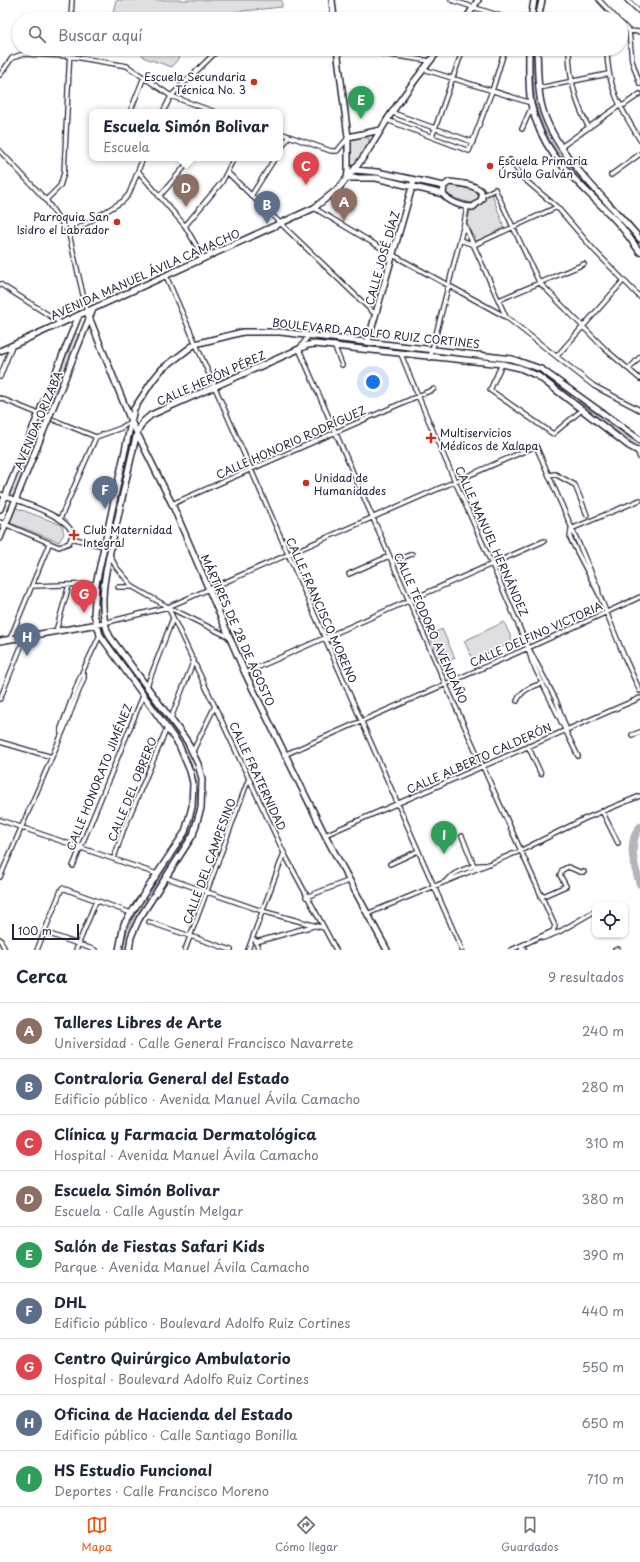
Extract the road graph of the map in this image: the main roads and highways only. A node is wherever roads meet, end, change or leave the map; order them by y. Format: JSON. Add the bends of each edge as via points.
{"nodes":[{"id":1,"x":332,"y":0,"type":"edge"},
{"id":2,"x":478,"y":0,"type":"edge"},
{"id":3,"x":534,"y":0,"type":"edge"},
{"id":4,"x":542,"y":0,"type":"edge"},
{"id":5,"x":333,"y":12,"type":"edge"},
{"id":6,"x":472,"y":12,"type":"edge"},
{"id":7,"x":532,"y":12,"type":"edge"},
{"id":8,"x":539,"y":12,"type":"edge"},
{"id":9,"x":339,"y":56,"type":"edge"},
{"id":10,"x":434,"y":56,"type":"edge"},
{"id":11,"x":529,"y":56,"type":"edge"},
{"id":12,"x":537,"y":56,"type":"edge"},
{"id":13,"x":381,"y":130,"type":"junction"},
{"id":14,"x":365,"y":133,"type":"junction"},
{"id":15,"x":348,"y":137,"type":"junction"},
{"id":16,"x":371,"y":147,"type":"junction"},
{"id":17,"x":355,"y":170,"type":"junction"},
{"id":18,"x":347,"y":178,"type":"junction"},
{"id":19,"x":414,"y":180,"type":"junction"},
{"id":20,"x":413,"y":186,"type":"junction"},
{"id":21,"x":444,"y":186,"type":"junction"},
{"id":22,"x":443,"y":194,"type":"junction"},
{"id":23,"x":640,"y":239,"type":"edge"},
{"id":24,"x":640,"y":252,"type":"edge"},
{"id":25,"x":94,"y":309,"type":"junction"},
{"id":26,"x":87,"y":312,"type":"junction"},
{"id":27,"x":79,"y":315,"type":"junction"},
{"id":28,"x":90,"y":320,"type":"junction"},
{"id":29,"x":74,"y":330,"type":"junction"},
{"id":30,"x":84,"y":336,"type":"junction"},
{"id":31,"x":368,"y":341,"type":"junction"},
{"id":32,"x":299,"y":349,"type":"joint"},
{"id":33,"x":0,"y":351,"type":"edge"},
{"id":34,"x":578,"y":396,"type":"junction"},
{"id":35,"x":573,"y":402,"type":"junction"},
{"id":36,"x":131,"y":421,"type":"junction"},
{"id":37,"x":137,"y":433,"type":"junction"},
{"id":38,"x":640,"y":440,"type":"edge"},
{"id":39,"x":639,"y":452,"type":"edge"},
{"id":40,"x":2,"y":495,"type":"edge"},
{"id":41,"x":0,"y":509,"type":"edge"},
{"id":42,"x":0,"y":538,"type":"edge"},
{"id":43,"x":104,"y":623,"type":"junction"},
{"id":44,"x":96,"y":624,"type":"junction"},
{"id":45,"x":0,"y":641,"type":"edge"},
{"id":46,"x":119,"y":950,"type":"edge"},
{"id":47,"x":129,"y":950,"type":"edge"},
{"id":48,"x":387,"y":950,"type":"edge"}],
"edges":[{"from":1,"to":5,"type":"main road"},
{"from":2,"to":6,"type":"main road"},
{"from":3,"to":7,"type":"main road"},
{"from":4,"to":8,"type":"main road"},
{"from":9,"to":15,"type":"main road"},
{"from":10,"to":13,"type":"main road","name":"AVENIDA MANUEL ÁVILA CAMACHO"},
{"from":11,"to":24,"type":"main road","via":[[532,105],[538,127],[548,148],[557,161],[618,223]]},
{"from":12,"to":23,"type":"main road","via":[[543,108],[561,147]]},
{"from":13,"to":14,"type":"main road"},
{"from":13,"to":16,"type":"main road","name":"AVENIDA MANUEL ÁVILA CAMACHO"},
{"from":14,"to":15,"type":"main road"},
{"from":14,"to":16,"type":"main road","via":[[371,139]]},
{"from":15,"to":18,"type":"main road"},
{"from":16,"to":17,"type":"main road","name":"AVENIDA MANUEL ÁVILA CAMACHO"},
{"from":17,"to":18,"type":"main road","name":"AVENIDA MANUEL ÁVILA CAMACHO"},
{"from":17,"to":19,"type":"main road"},
{"from":18,"to":20,"type":"main road","via":[[376,178]]},
{"from":18,"to":25,"type":"main road","name":"AVENIDA MANUEL ÁVILA CAMACHO","via":[[339,188],[314,208]]},
{"from":19,"to":20,"type":"main road","name":"CALLE JOSÉ DÍAZ"},
{"from":19,"to":21,"type":"main road"},
{"from":20,"to":22,"type":"main road"},
{"from":20,"to":31,"type":"main road","name":"CALLE JOSÉ DÍAZ"},
{"from":21,"to":22,"type":"main road"},
{"from":21,"to":22,"type":"main road","via":[[449,182],[458,182],[477,188],[482,196],[478,204],[467,207],[451,201]]},
{"from":25,"to":26,"type":"main road","name":"AVENIDA MANUEL ÁVILA CAMACHO"},
{"from":25,"to":28,"type":"main road","name":"AVENIDA ORIZABA"},
{"from":26,"to":27,"type":"main road","name":"AVENIDA MANUEL ÁVILA CAMACHO"},
{"from":26,"to":28,"type":"main road","name":"MÁRTIRES DE 28 DE AGOSTO"},
{"from":27,"to":29,"type":"main road","name":"AVENIDA ORIZABA"},
{"from":27,"to":33,"type":"main road","name":"AVENIDA MANUEL ÁVILA CAMACHO"},
{"from":28,"to":30,"type":"main road","name":"AVENIDA ORIZABA"},
{"from":28,"to":36,"type":"main road","name":"MÁRTIRES DE 28 DE AGOSTO"},
{"from":29,"to":30,"type":"main road","via":[[80,331]]},
{"from":29,"to":40,"type":"main road","name":"AVENIDA ORIZABA"},
{"from":30,"to":42,"type":"main road","name":"AVENIDA ORIZABA","via":[[52,419]]},
{"from":31,"to":34,"type":"main road","name":"BOULEVARD ADOLFO RUIZ CORTINES","via":[[523,361],[541,369]]},
{"from":31,"to":36,"type":"main road","name":"BOULEVARD ADOLFO RUIZ CORTINES","via":[[274,332],[243,332],[195,344],[153,380],[134,409]]},
{"from":32,"to":35,"type":"main road","name":"BOULEVARD ADOLFO RUIZ CORTINES","via":[[315,344],[334,345],[430,358],[502,364],[538,376]]},
{"from":32,"to":37,"type":"main road","name":"CALLE HERÓN PÉREZ","via":[[151,415],[143,422]]},
{"from":34,"to":35,"type":"main road"},
{"from":34,"to":38,"type":"main road","name":"BOULEVARD ADOLFO RUIZ CORTINES"},
{"from":35,"to":39,"type":"main road","name":"BOULEVARD ADOLFO RUIZ CORTINES"},
{"from":36,"to":37,"type":"main road","name":"MÁRTIRES DE 28 DE AGOSTO"},
{"from":36,"to":44,"type":"main road","name":"BOULEVARD ADOLFO RUIZ CORTINES","via":[[96,584]]},
{"from":37,"to":43,"type":"main road","via":[[110,555],[104,592]]},
{"from":37,"to":48,"type":"main road","name":"MÁRTIRES DE 28 DE AGOSTO","via":[[172,504],[245,673],[284,755],[348,881]]},
{"from":40,"to":41,"type":"main road","name":"AVENIDA ORIZABA"},
{"from":43,"to":44,"type":"main road"},
{"from":43,"to":47,"type":"main road","via":[[110,637],[193,752],[202,779],[201,808],[193,835],[139,919]]},
{"from":44,"to":45,"type":"main road"},
{"from":44,"to":46,"type":"main road","name":"BOULEVARD ADOLFO RUIZ CORTINES","via":[[100,635],[179,745],[193,783],[194,795],[185,832],[131,913],[120,934]]}]}
